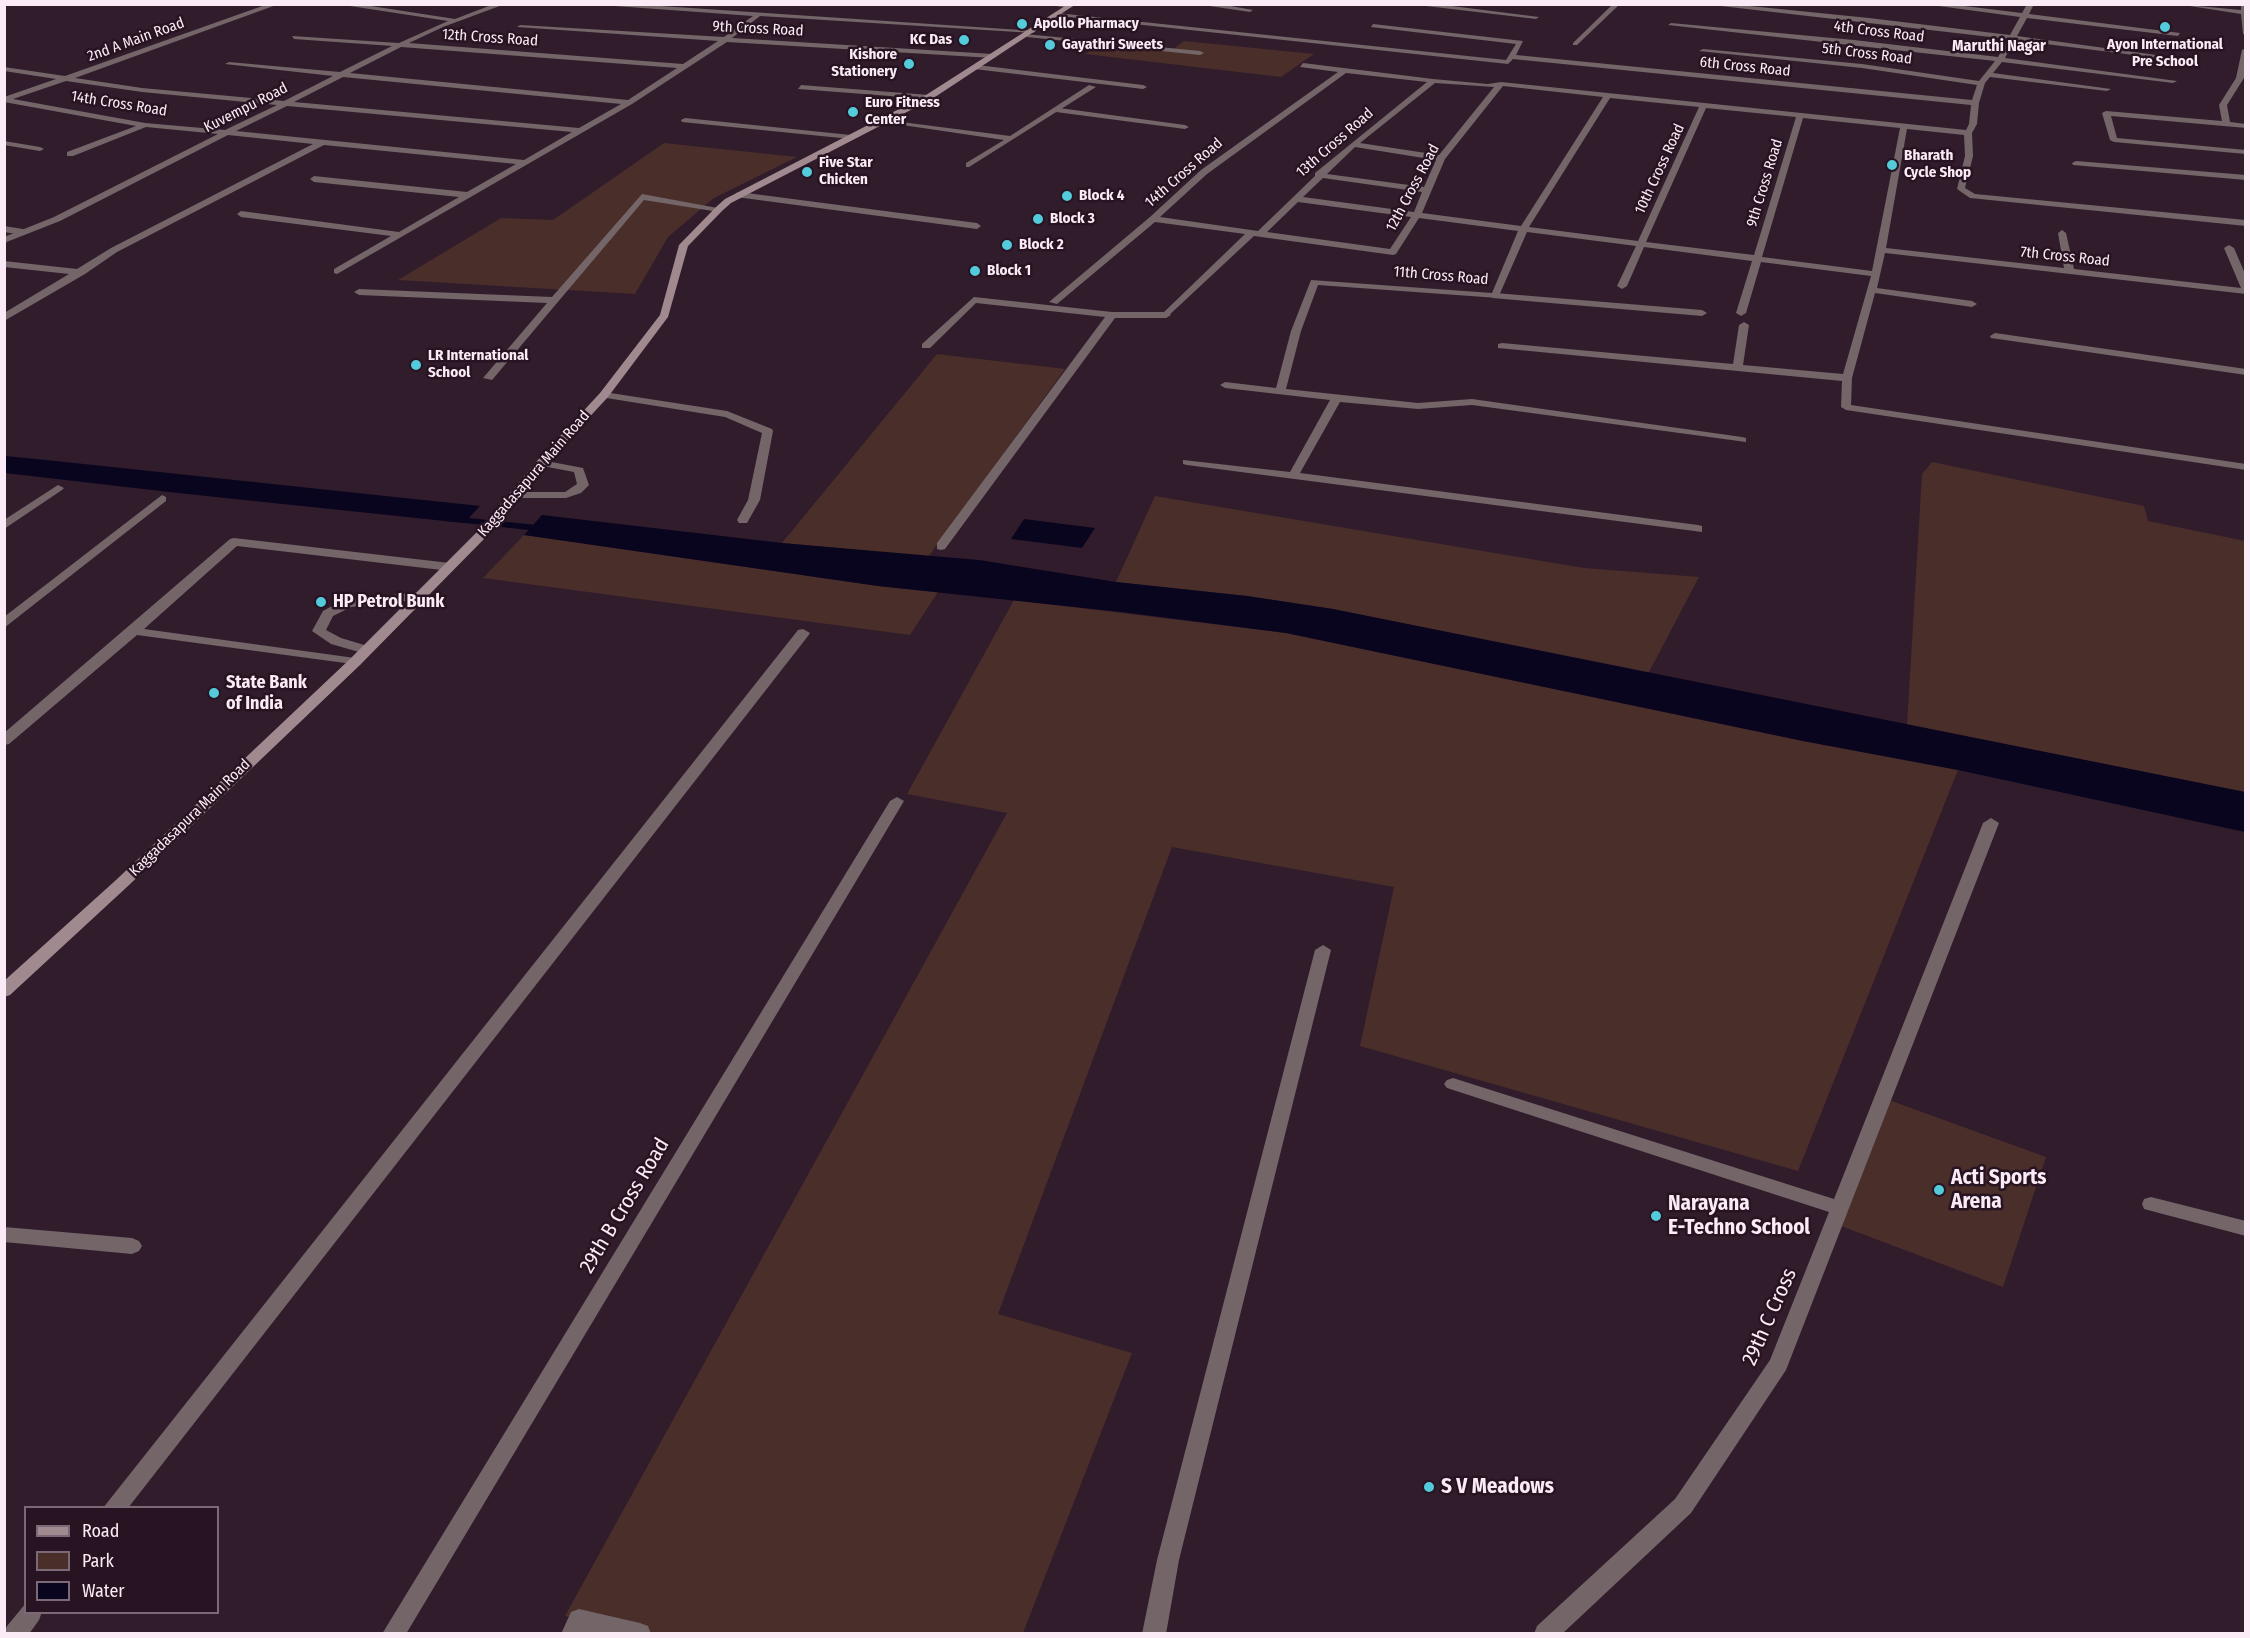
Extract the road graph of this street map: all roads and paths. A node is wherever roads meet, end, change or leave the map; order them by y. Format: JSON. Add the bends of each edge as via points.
{"nodes":[{"id":1,"x":276,"y":4,"type":"edge"},
{"id":2,"x":340,"y":4,"type":"edge"},
{"id":3,"x":502,"y":4,"type":"edge"},
{"id":4,"x":590,"y":4,"type":"edge"},
{"id":5,"x":1045,"y":4,"type":"edge"},
{"id":6,"x":1199,"y":4,"type":"edge"},
{"id":7,"x":1412,"y":4,"type":"edge"},
{"id":8,"x":1617,"y":4,"type":"edge"},
{"id":9,"x":1927,"y":4,"type":"edge"},
{"id":10,"x":2031,"y":4,"type":"edge"},
{"id":11,"x":2180,"y":4,"type":"edge"},
{"id":12,"x":1072,"y":5,"type":"edge"},
{"id":13,"x":1715,"y":5,"type":"edge"},
{"id":14,"x":1778,"y":8,"type":"edge"},
{"id":15,"x":2244,"y":8,"type":"edge"},
{"id":16,"x":1250,"y":10,"type":"dead end"},
{"id":17,"x":1059,"y":14,"type":"junction"},
{"id":18,"x":757,"y":16,"type":"junction"},
{"id":19,"x":1536,"y":17,"type":"dead end"},
{"id":20,"x":2026,"y":17,"type":"junction"},
{"id":21,"x":1771,"y":18,"type":"dead end"},
{"id":22,"x":456,"y":21,"type":"junction"},
{"id":23,"x":1671,"y":25,"type":"dead end"},
{"id":24,"x":1374,"y":26,"type":"dead end"},
{"id":25,"x":1766,"y":26,"type":"dead end"},
{"id":26,"x":520,"y":27,"type":"dead end"},
{"id":27,"x":1030,"y":33,"type":"junction"},
{"id":28,"x":2178,"y":34,"type":"dead end"},
{"id":29,"x":2246,"y":34,"type":"edge"},
{"id":30,"x":294,"y":37,"type":"dead end"},
{"id":31,"x":2011,"y":38,"type":"junction"},
{"id":32,"x":725,"y":40,"type":"junction"},
{"id":33,"x":1575,"y":44,"type":"dead end"},
{"id":34,"x":1756,"y":44,"type":"junction"},
{"id":35,"x":400,"y":45,"type":"junction"},
{"id":36,"x":2246,"y":50,"type":"edge"},
{"id":37,"x":1702,"y":51,"type":"dead end"},
{"id":38,"x":1200,"y":53,"type":"dead end"},
{"id":39,"x":993,"y":56,"type":"junction"},
{"id":40,"x":1512,"y":57,"type":"junction"},
{"id":41,"x":2174,"y":58,"type":"dead end"},
{"id":42,"x":2000,"y":60,"type":"junction"},
{"id":43,"x":229,"y":64,"type":"dead end"},
{"id":44,"x":1303,"y":65,"type":"dead end"},
{"id":45,"x":684,"y":66,"type":"junction"},
{"id":46,"x":977,"y":67,"type":"junction"},
{"id":47,"x":4,"y":69,"type":"edge"},
{"id":48,"x":1345,"y":70,"type":"junction"},
{"id":49,"x":1986,"y":74,"type":"junction"},
{"id":50,"x":341,"y":75,"type":"junction"},
{"id":51,"x":66,"y":79,"type":"junction"},
{"id":52,"x":1433,"y":81,"type":"junction"},
{"id":53,"x":2173,"y":81,"type":"dead end"},
{"id":54,"x":1981,"y":83,"type":"junction"},
{"id":55,"x":1501,"y":84,"type":"junction"},
{"id":56,"x":801,"y":87,"type":"dead end"},
{"id":57,"x":1092,"y":87,"type":"dead end"},
{"id":58,"x":1143,"y":87,"type":"dead end"},
{"id":59,"x":2107,"y":89,"type":"dead end"},
{"id":60,"x":1607,"y":96,"type":"junction"},
{"id":61,"x":929,"y":98,"type":"junction"},
{"id":62,"x":5,"y":100,"type":"edge"},
{"id":63,"x":287,"y":102,"type":"junction"},
{"id":64,"x":629,"y":102,"type":"junction"},
{"id":65,"x":1975,"y":103,"type":"junction"},
{"id":66,"x":1704,"y":106,"type":"junction"},
{"id":67,"x":1059,"y":110,"type":"junction"},
{"id":68,"x":1800,"y":116,"type":"junction"},
{"id":69,"x":685,"y":120,"type":"dead end"},
{"id":70,"x":886,"y":122,"type":"junction"},
{"id":71,"x":2226,"y":124,"type":"junction"},
{"id":72,"x":145,"y":125,"type":"junction"},
{"id":73,"x":1904,"y":126,"type":"junction"},
{"id":74,"x":2246,"y":126,"type":"edge"},
{"id":75,"x":1185,"y":127,"type":"dead end"},
{"id":76,"x":579,"y":130,"type":"junction"},
{"id":77,"x":229,"y":132,"type":"junction"},
{"id":78,"x":1968,"y":132,"type":"junction"},
{"id":79,"x":851,"y":137,"type":"junction"},
{"id":80,"x":1010,"y":138,"type":"junction"},
{"id":81,"x":323,"y":142,"type":"junction"},
{"id":82,"x":4,"y":143,"type":"edge"},
{"id":83,"x":1353,"y":144,"type":"junction"},
{"id":84,"x":40,"y":149,"type":"dead end"},
{"id":85,"x":2246,"y":152,"type":"edge"},
{"id":86,"x":70,"y":154,"type":"dead end"},
{"id":87,"x":1441,"y":158,"type":"junction"},
{"id":88,"x":524,"y":162,"type":"junction"},
{"id":89,"x":2076,"y":163,"type":"dead end"},
{"id":90,"x":969,"y":165,"type":"dead end"},
{"id":91,"x":1318,"y":175,"type":"junction"},
{"id":92,"x":2246,"y":178,"type":"edge"},
{"id":93,"x":314,"y":179,"type":"dead end"},
{"id":94,"x":1427,"y":190,"type":"junction"},
{"id":95,"x":468,"y":195,"type":"junction"},
{"id":96,"x":739,"y":195,"type":"junction"},
{"id":97,"x":1295,"y":199,"type":"junction"},
{"id":98,"x":719,"y":209,"type":"junction"},
{"id":99,"x":241,"y":214,"type":"dead end"},
{"id":100,"x":1418,"y":214,"type":"junction"},
{"id":101,"x":1153,"y":219,"type":"junction"},
{"id":102,"x":2246,"y":224,"type":"edge"},
{"id":103,"x":977,"y":226,"type":"dead end"},
{"id":104,"x":1524,"y":228,"type":"junction"},
{"id":105,"x":4,"y":229,"type":"edge"},
{"id":106,"x":23,"y":232,"type":"junction"},
{"id":107,"x":1256,"y":233,"type":"junction"},
{"id":108,"x":2062,"y":233,"type":"dead end"},
{"id":109,"x":398,"y":234,"type":"junction"},
{"id":110,"x":4,"y":240,"type":"edge"},
{"id":111,"x":1641,"y":243,"type":"junction"},
{"id":112,"x":2229,"y":248,"type":"dead end"},
{"id":113,"x":1881,"y":250,"type":"junction"},
{"id":114,"x":1756,"y":258,"type":"junction"},
{"id":115,"x":4,"y":264,"type":"edge"},
{"id":116,"x":337,"y":271,"type":"dead end"},
{"id":117,"x":82,"y":272,"type":"junction"},
{"id":118,"x":2070,"y":273,"type":"junction"},
{"id":119,"x":1876,"y":274,"type":"junction"},
{"id":120,"x":1622,"y":286,"type":"dead end"},
{"id":121,"x":1873,"y":290,"type":"junction"},
{"id":122,"x":2246,"y":290,"type":"edge"},
{"id":123,"x":359,"y":292,"type":"dead end"},
{"id":124,"x":1495,"y":296,"type":"junction"},
{"id":125,"x":555,"y":300,"type":"junction"},
{"id":126,"x":1052,"y":304,"type":"junction"},
{"id":127,"x":1972,"y":304,"type":"dead end"},
{"id":128,"x":1702,"y":313,"type":"dead end"},
{"id":129,"x":1741,"y":313,"type":"dead end"},
{"id":130,"x":1112,"y":315,"type":"junction"},
{"id":131,"x":4,"y":318,"type":"edge"},
{"id":132,"x":1744,"y":325,"type":"dead end"},
{"id":133,"x":1995,"y":336,"type":"dead end"},
{"id":134,"x":926,"y":346,"type":"dead end"},
{"id":135,"x":1502,"y":346,"type":"dead end"},
{"id":136,"x":1738,"y":367,"type":"junction"},
{"id":137,"x":2246,"y":372,"type":"edge"},
{"id":138,"x":488,"y":378,"type":"dead end"},
{"id":139,"x":1847,"y":378,"type":"junction"},
{"id":140,"x":1225,"y":385,"type":"dead end"},
{"id":141,"x":1280,"y":391,"type":"junction"},
{"id":142,"x":604,"y":395,"type":"junction"},
{"id":143,"x":1337,"y":398,"type":"junction"},
{"id":144,"x":1742,"y":440,"type":"dead end"},
{"id":145,"x":1187,"y":462,"type":"dead end"},
{"id":146,"x":541,"y":463,"type":"junction"},
{"id":147,"x":2246,"y":467,"type":"edge"},
{"id":148,"x":1293,"y":476,"type":"junction"},
{"id":149,"x":58,"y":488,"type":"dead end"},
{"id":150,"x":515,"y":496,"type":"junction"},
{"id":151,"x":162,"y":499,"type":"dead end"},
{"id":152,"x":743,"y":520,"type":"dead end"},
{"id":153,"x":4,"y":526,"type":"edge"},
{"id":154,"x":1698,"y":529,"type":"dead end"},
{"id":155,"x":941,"y":546,"type":"dead end"},
{"id":156,"x":450,"y":567,"type":"junction"},
{"id":157,"x":420,"y":596,"type":"junction"},
{"id":158,"x":4,"y":624,"type":"edge"},
{"id":159,"x":134,"y":631,"type":"junction"},
{"id":160,"x":802,"y":633,"type":"dead end"},
{"id":161,"x":366,"y":650,"type":"junction"},
{"id":162,"x":355,"y":662,"type":"junction"},
{"id":163,"x":4,"y":741,"type":"edge"},
{"id":164,"x":897,"y":801,"type":"dead end"},
{"id":165,"x":1990,"y":822,"type":"dead end"},
{"id":166,"x":1323,"y":950,"type":"dead end"},
{"id":167,"x":4,"y":991,"type":"edge"},
{"id":168,"x":1453,"y":1084,"type":"dead end"},
{"id":169,"x":2151,"y":1204,"type":"dead end"},
{"id":170,"x":1841,"y":1208,"type":"junction"},
{"id":171,"x":2246,"y":1229,"type":"edge"},
{"id":172,"x":4,"y":1234,"type":"edge"},
{"id":173,"x":132,"y":1246,"type":"dead end"},
{"id":174,"x":116,"y":1506,"type":"edge"},
{"id":175,"x":30,"y":1614,"type":"edge"},
{"id":176,"x":15,"y":1634,"type":"edge"},
{"id":177,"x":393,"y":1634,"type":"edge"},
{"id":178,"x":572,"y":1634,"type":"edge"},
{"id":179,"x":640,"y":1634,"type":"edge"},
{"id":180,"x":1154,"y":1634,"type":"edge"},
{"id":181,"x":1545,"y":1634,"type":"edge"}],
"edges":[{"from":1,"to":51,"type":"street","name":"2nd A Main Road"},
{"from":2,"to":22,"type":"street"},
{"from":3,"to":22,"type":"street","name":"Kuvempu Road"},
{"from":4,"to":18,"type":"street"},
{"from":5,"to":12,"type":"street"},
{"from":6,"to":16,"type":"street"},
{"from":7,"to":19,"type":"street"},
{"from":8,"to":33,"type":"street"},
{"from":9,"to":20,"type":"street"},
{"from":10,"to":20,"type":"street"},
{"from":11,"to":15,"type":"street"},
{"from":12,"to":17,"type":"main road","name":"Kaggadasapura Main Road"},
{"from":13,"to":14,"type":"street"},
{"from":14,"to":21,"type":"street"},
{"from":14,"to":31,"type":"street"},
{"from":15,"to":29,"type":"street"},
{"from":17,"to":27,"type":"main road","name":"Kaggadasapura Main Road"},
{"from":17,"to":40,"type":"street","name":"6th Cross Road","via":[[1508,62]]},
{"from":18,"to":27,"type":"street"},
{"from":18,"to":32,"type":"street"},
{"from":20,"to":28,"type":"street"},
{"from":20,"to":31,"type":"street"},
{"from":22,"to":35,"type":"street","name":"Kuvempu Road"},
{"from":23,"to":34,"type":"street"},
{"from":24,"to":40,"type":"street","via":[[1521,42]]},
{"from":25,"to":34,"type":"street"},
{"from":26,"to":32,"type":"street","name":"9th Cross Road"},
{"from":27,"to":38,"type":"street"},
{"from":27,"to":39,"type":"main road","name":"Kaggadasapura Main Road"},
{"from":30,"to":35,"type":"street","name":"12th Cross Road"},
{"from":31,"to":41,"type":"street"},
{"from":31,"to":42,"type":"street"},
{"from":32,"to":39,"type":"street","name":"9th Cross Road"},
{"from":32,"to":45,"type":"street"},
{"from":34,"to":37,"type":"street"},
{"from":34,"to":42,"type":"street","name":"4th Cross Road"},
{"from":34,"to":54,"type":"street","name":"5th Cross Road","via":[[1862,66]]},
{"from":35,"to":45,"type":"street","name":"12th Cross Road"},
{"from":35,"to":50,"type":"street","name":"Kuvempu Road"},
{"from":36,"to":71,"type":"street","via":[[2240,78],[2223,105]]},
{"from":39,"to":46,"type":"main road","name":"Kaggadasapura Main Road"},
{"from":40,"to":65,"type":"street","name":"6th Cross Road"},
{"from":42,"to":49,"type":"street"},
{"from":42,"to":53,"type":"street","name":"4th Cross Road"},
{"from":43,"to":50,"type":"street"},
{"from":44,"to":48,"type":"street"},
{"from":45,"to":64,"type":"street"},
{"from":46,"to":58,"type":"street"},
{"from":46,"to":61,"type":"main road","name":"Kaggadasapura Main Road"},
{"from":47,"to":51,"type":"street"},
{"from":48,"to":52,"type":"street"},
{"from":48,"to":101,"type":"street","name":"14th Cross Road","via":[[1204,172]]},
{"from":49,"to":54,"type":"street"},
{"from":49,"to":59,"type":"street"},
{"from":50,"to":63,"type":"street","name":"Kuvempu Road"},
{"from":50,"to":64,"type":"street"},
{"from":51,"to":62,"type":"street","name":"2nd A Main Road"},
{"from":51,"to":63,"type":"street","via":[[142,90]]},
{"from":52,"to":55,"type":"street"},
{"from":52,"to":83,"type":"street","name":"13th Cross Road"},
{"from":54,"to":65,"type":"street"},
{"from":55,"to":60,"type":"street"},
{"from":55,"to":87,"type":"street","name":"12th Cross Road"},
{"from":56,"to":61,"type":"street"},
{"from":57,"to":67,"type":"street"},
{"from":60,"to":66,"type":"street"},
{"from":60,"to":104,"type":"street","name":"11th Cross Road"},
{"from":61,"to":70,"type":"main road","name":"Kaggadasapura Main Road"},
{"from":62,"to":72,"type":"street","name":"14th Cross Road"},
{"from":63,"to":76,"type":"street"},
{"from":63,"to":77,"type":"street","name":"Kuvempu Road"},
{"from":64,"to":76,"type":"street"},
{"from":65,"to":78,"type":"street"},
{"from":66,"to":68,"type":"street"},
{"from":66,"to":111,"type":"street","name":"10th Cross Road"},
{"from":67,"to":75,"type":"street"},
{"from":67,"to":80,"type":"street"},
{"from":68,"to":73,"type":"street"},
{"from":68,"to":114,"type":"street","name":"9th Cross Road"},
{"from":69,"to":79,"type":"street"},
{"from":70,"to":79,"type":"main road","name":"Kaggadasapura Main Road"},
{"from":70,"to":80,"type":"street"},
{"from":71,"to":74,"type":"street"},
{"from":71,"to":85,"type":"street","via":[[2106,113],[2114,140]]},
{"from":72,"to":77,"type":"street","name":"14th Cross Road"},
{"from":72,"to":86,"type":"street"},
{"from":73,"to":78,"type":"street"},
{"from":73,"to":113,"type":"street"},
{"from":76,"to":88,"type":"street"},
{"from":77,"to":81,"type":"street","name":"14th Cross Road"},
{"from":77,"to":106,"type":"street","name":"Kuvempu Road","via":[[57,219]]},
{"from":78,"to":102,"type":"street","via":[[1969,156],[1961,189],[1973,196]]},
{"from":79,"to":96,"type":"main road","name":"Kaggadasapura Main Road"},
{"from":80,"to":90,"type":"street"},
{"from":81,"to":88,"type":"street","name":"14th Cross Road"},
{"from":81,"to":117,"type":"street","via":[[174,218]]},
{"from":82,"to":84,"type":"street"},
{"from":83,"to":87,"type":"street"},
{"from":83,"to":91,"type":"street","name":"13th Cross Road"},
{"from":87,"to":94,"type":"street","name":"12th Cross Road"},
{"from":88,"to":95,"type":"street"},
{"from":89,"to":92,"type":"street"},
{"from":91,"to":94,"type":"street"},
{"from":91,"to":97,"type":"street","name":"13th Cross Road"},
{"from":93,"to":95,"type":"street"},
{"from":94,"to":100,"type":"street","name":"12th Cross Road"},
{"from":95,"to":109,"type":"street"},
{"from":96,"to":98,"type":"main road","name":"Kaggadasapura Main Road"},
{"from":96,"to":103,"type":"street"},
{"from":97,"to":100,"type":"street"},
{"from":97,"to":107,"type":"street","name":"13th Cross Road"},
{"from":98,"to":125,"type":"street","via":[[642,197]]},
{"from":98,"to":142,"type":"main road","name":"Kaggadasapura Main Road","via":[[684,245],[665,315]]},
{"from":99,"to":109,"type":"street"},
{"from":100,"to":104,"type":"street"},
{"from":100,"to":107,"type":"street","name":"12th Cross Road","via":[[1393,252]]},
{"from":101,"to":107,"type":"street"},
{"from":101,"to":126,"type":"street","name":"14th Cross Road"},
{"from":104,"to":111,"type":"street"},
{"from":104,"to":124,"type":"street","name":"11th Cross Road"},
{"from":105,"to":106,"type":"street"},
{"from":106,"to":110,"type":"street","name":"Kuvempu Road"},
{"from":107,"to":130,"type":"street","name":"13th Cross Road","via":[[1166,315]]},
{"from":108,"to":118,"type":"street"},
{"from":109,"to":116,"type":"street"},
{"from":111,"to":114,"type":"street"},
{"from":111,"to":120,"type":"street","name":"10th Cross Road"},
{"from":112,"to":122,"type":"street"},
{"from":113,"to":118,"type":"street","name":"7th Cross Road"},
{"from":113,"to":119,"type":"street"},
{"from":114,"to":119,"type":"street"},
{"from":114,"to":129,"type":"street","name":"9th Cross Road"},
{"from":115,"to":117,"type":"street"},
{"from":117,"to":131,"type":"street"},
{"from":118,"to":122,"type":"street","name":"7th Cross Road"},
{"from":119,"to":121,"type":"street"},
{"from":121,"to":127,"type":"street"},
{"from":121,"to":139,"type":"street"},
{"from":123,"to":125,"type":"street"},
{"from":124,"to":128,"type":"street"},
{"from":124,"to":141,"type":"street","name":"11th Cross Road","via":[[1314,282]]},
{"from":125,"to":138,"type":"street"},
{"from":126,"to":130,"type":"street"},
{"from":126,"to":134,"type":"street","via":[[974,300]]},
{"from":130,"to":155,"type":"street"},
{"from":132,"to":136,"type":"street"},
{"from":133,"to":137,"type":"street"},
{"from":135,"to":136,"type":"street"},
{"from":136,"to":139,"type":"street"},
{"from":139,"to":147,"type":"street","via":[[1846,407]]},
{"from":140,"to":141,"type":"street"},
{"from":141,"to":143,"type":"street"},
{"from":142,"to":146,"type":"main road","name":"Kaggadasapura Main Road"},
{"from":142,"to":152,"type":"street","via":[[727,414],[768,431],[753,500]]},
{"from":143,"to":144,"type":"street","via":[[1418,406],[1472,402]]},
{"from":143,"to":148,"type":"street"},
{"from":145,"to":148,"type":"street"},
{"from":146,"to":150,"type":"main road","name":"Kaggadasapura Main Road"},
{"from":146,"to":150,"type":"street","via":[[579,471],[583,485],[566,495]]},
{"from":148,"to":154,"type":"street"},
{"from":149,"to":153,"type":"street"},
{"from":150,"to":156,"type":"main road","name":"Kaggadasapura Main Road"},
{"from":151,"to":158,"type":"street"},
{"from":156,"to":157,"type":"main road","name":"Kaggadasapura Main Road"},
{"from":156,"to":159,"type":"street","via":[[234,542]]},
{"from":157,"to":161,"type":"main road","name":"Kaggadasapura Main Road"},
{"from":157,"to":161,"type":"street","via":[[348,603],[328,614],[319,631]]},
{"from":159,"to":162,"type":"street"},
{"from":159,"to":163,"type":"street"},
{"from":160,"to":174,"type":"street"},
{"from":161,"to":162,"type":"main road","name":"Kaggadasapura Main Road"},
{"from":162,"to":167,"type":"main road","name":"Kaggadasapura Main Road"},
{"from":164,"to":177,"type":"street","name":"29th B Cross Road"},
{"from":165,"to":170,"type":"street","name":"29th C Cross"},
{"from":166,"to":180,"type":"street","via":[[1168,1560]]},
{"from":168,"to":170,"type":"street"},
{"from":169,"to":171,"type":"street"},
{"from":170,"to":181,"type":"street","name":"29th C Cross","via":[[1779,1364],[1683,1506]]},
{"from":172,"to":173,"type":"street"},
{"from":175,"to":176,"type":"street"},
{"from":178,"to":179,"type":"street","via":[[579,1620]]}]}
